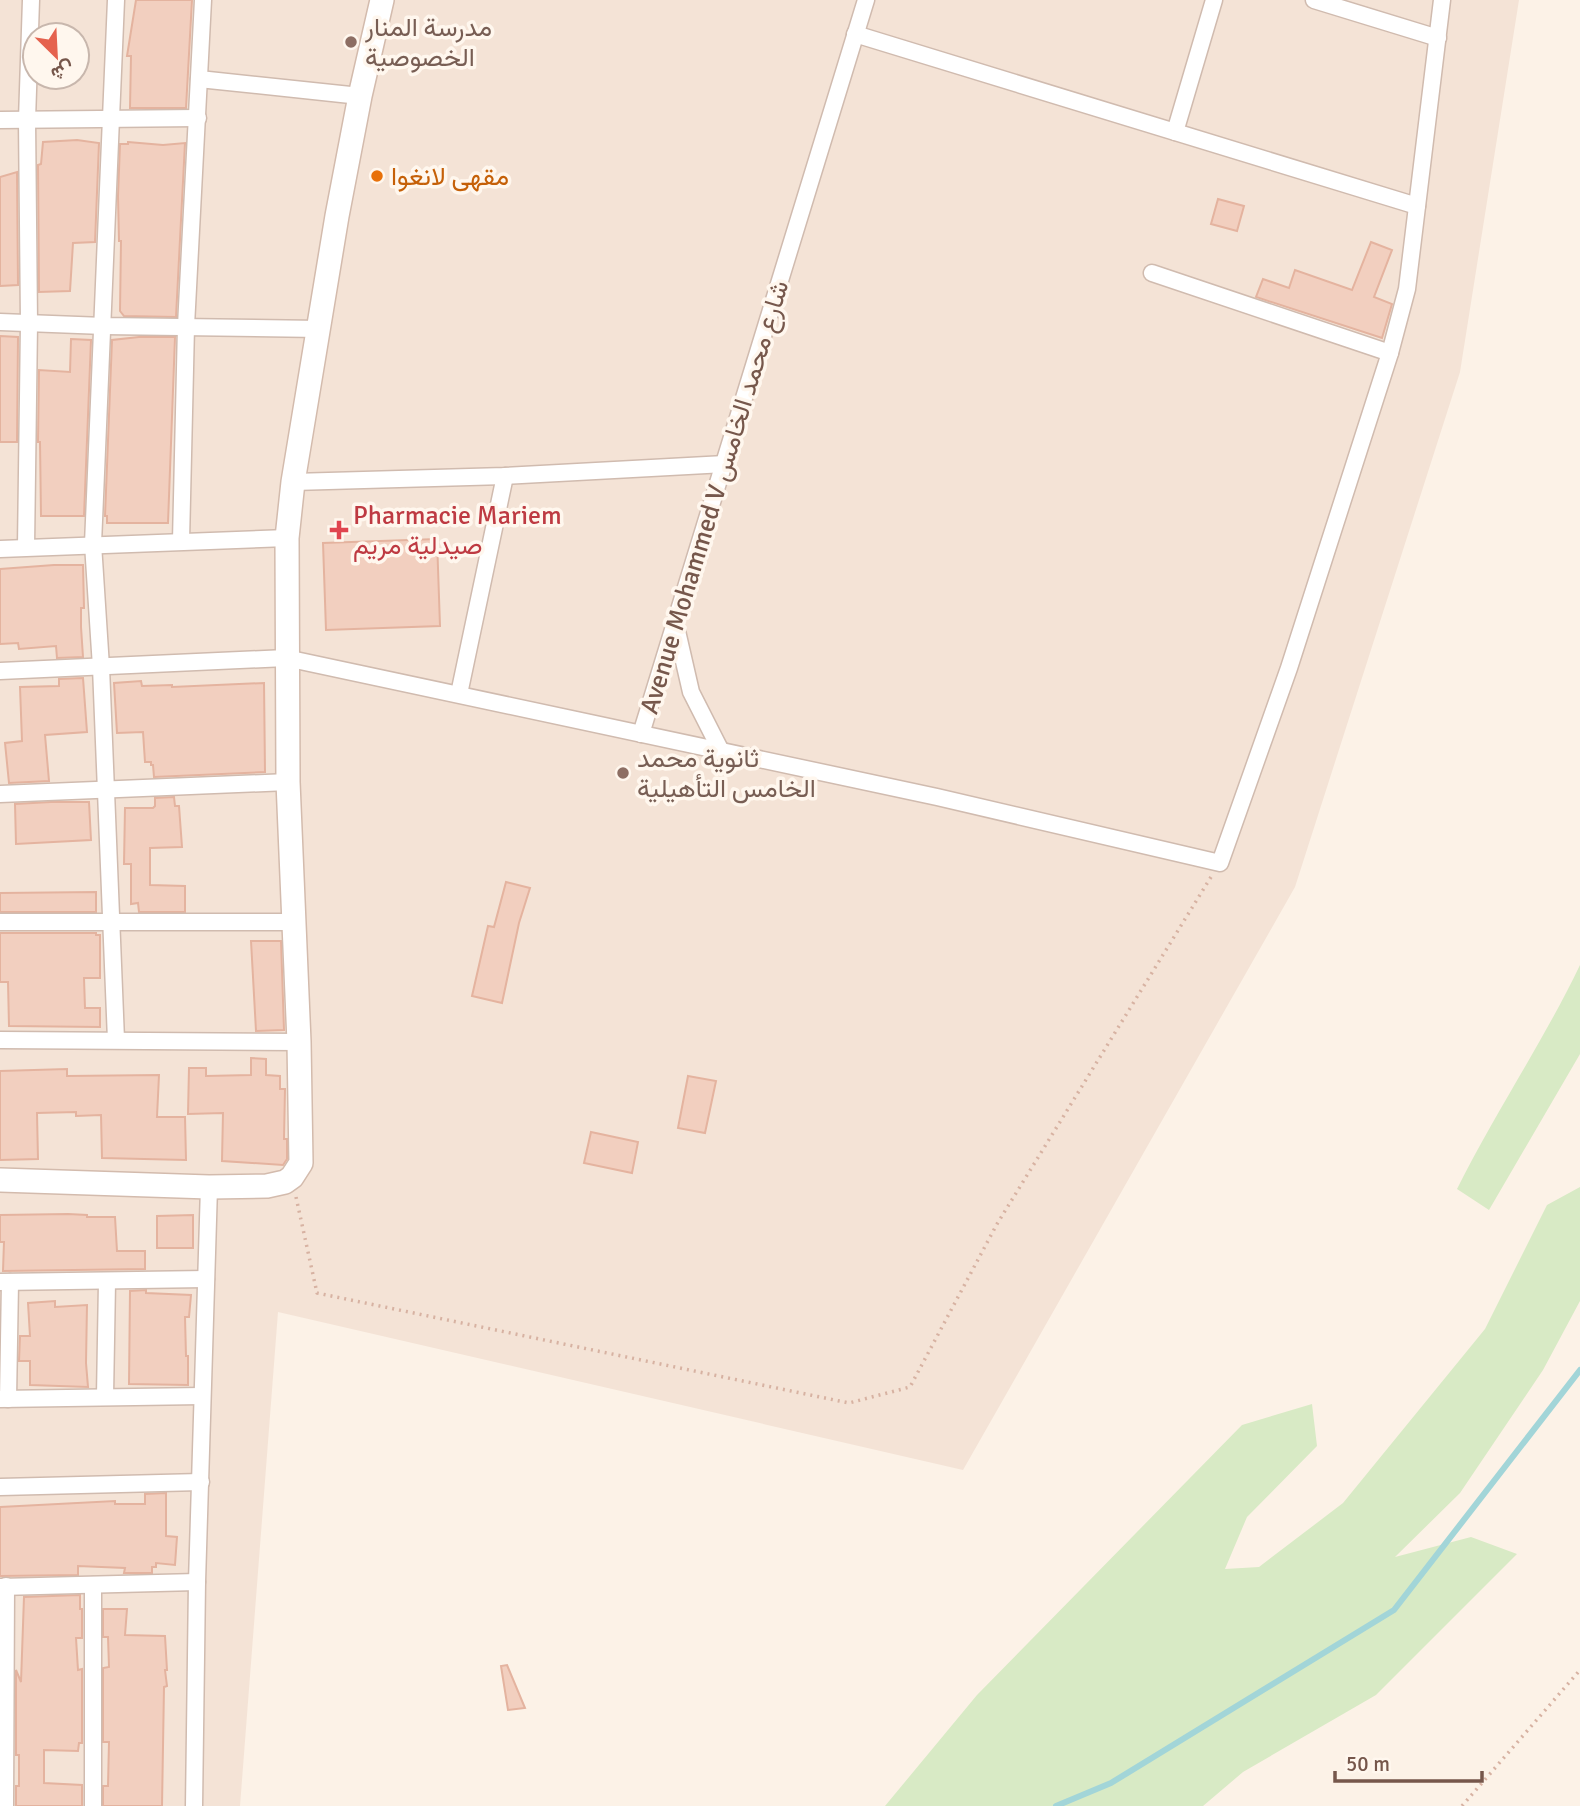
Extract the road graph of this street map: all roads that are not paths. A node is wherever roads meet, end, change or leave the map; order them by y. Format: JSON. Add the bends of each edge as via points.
{"nodes":[{"id":1,"x":31,"y":0,"type":"edge"},
{"id":2,"x":116,"y":0,"type":"edge"},
{"id":3,"x":203,"y":0,"type":"edge"},
{"id":4,"x":382,"y":0,"type":"edge"},
{"id":5,"x":866,"y":0,"type":"edge"},
{"id":6,"x":1214,"y":0,"type":"edge"},
{"id":7,"x":1314,"y":0,"type":"edge"},
{"id":8,"x":1442,"y":0,"type":"edge"},
{"id":9,"x":855,"y":34,"type":"junction"},
{"id":10,"x":1438,"y":38,"type":"junction"},
{"id":11,"x":200,"y":79,"type":"junction"},
{"id":12,"x":360,"y":96,"type":"junction"},
{"id":13,"x":198,"y":118,"type":"junction"},
{"id":14,"x":111,"y":119,"type":"junction"},
{"id":15,"x":0,"y":120,"type":"edge"},
{"id":16,"x":27,"y":120,"type":"junction"},
{"id":17,"x":1175,"y":132,"type":"junction"},
{"id":18,"x":1417,"y":206,"type":"junction"},
{"id":19,"x":1152,"y":274,"type":"dead end"},
{"id":20,"x":0,"y":322,"type":"edge"},
{"id":21,"x":29,"y":323,"type":"junction"},
{"id":22,"x":104,"y":326,"type":"junction"},
{"id":23,"x":186,"y":326,"type":"junction"},
{"id":24,"x":320,"y":328,"type":"junction"},
{"id":25,"x":1390,"y":353,"type":"junction"},
{"id":26,"x":725,"y":464,"type":"junction"},
{"id":27,"x":505,"y":476,"type":"junction"},
{"id":28,"x":293,"y":482,"type":"junction"},
{"id":29,"x":287,"y":537,"type":"junction"},
{"id":30,"x":181,"y":541,"type":"junction"},
{"id":31,"x":93,"y":544,"type":"junction"},
{"id":32,"x":26,"y":547,"type":"junction"},
{"id":33,"x":0,"y":549,"type":"edge"},
{"id":34,"x":676,"y":625,"type":"junction"},
{"id":35,"x":286,"y":658,"type":"junction"},
{"id":36,"x":101,"y":667,"type":"junction"},
{"id":37,"x":0,"y":671,"type":"edge"},
{"id":38,"x":459,"y":694,"type":"junction"},
{"id":39,"x":641,"y":734,"type":"junction"},
{"id":40,"x":722,"y":753,"type":"junction"},
{"id":41,"x":288,"y":782,"type":"junction"},
{"id":42,"x":106,"y":788,"type":"junction"},
{"id":43,"x":0,"y":794,"type":"edge"},
{"id":44,"x":0,"y":922,"type":"edge"},
{"id":45,"x":293,"y":922,"type":"junction"},
{"id":46,"x":111,"y":923,"type":"junction"},
{"id":47,"x":0,"y":1040,"type":"edge"},
{"id":48,"x":116,"y":1040,"type":"junction"},
{"id":49,"x":299,"y":1042,"type":"junction"},
{"id":50,"x":0,"y":1180,"type":"edge"},
{"id":51,"x":209,"y":1187,"type":"junction"},
{"id":52,"x":206,"y":1279,"type":"junction"},
{"id":53,"x":5,"y":1282,"type":"edge"},
{"id":54,"x":107,"y":1282,"type":"junction"},
{"id":55,"x":105,"y":1396,"type":"junction"},
{"id":56,"x":202,"y":1396,"type":"junction"},
{"id":57,"x":4,"y":1399,"type":"edge"},
{"id":58,"x":201,"y":1482,"type":"junction"},
{"id":59,"x":0,"y":1488,"type":"edge"},
{"id":60,"x":197,"y":1582,"type":"junction"},
{"id":61,"x":93,"y":1584,"type":"junction"},
{"id":62,"x":3,"y":1587,"type":"edge"},
{"id":63,"x":5,"y":1806,"type":"edge"},
{"id":64,"x":93,"y":1806,"type":"edge"},
{"id":65,"x":194,"y":1806,"type":"edge"}],
"edges":[{"from":1,"to":16,"type":"street"},
{"from":2,"to":14,"type":"street"},
{"from":3,"to":11,"type":"street"},
{"from":4,"to":12,"type":"street"},
{"from":5,"to":9,"type":"street","name":"Avenue Mohammed V شارع محمد الخامس"},
{"from":6,"to":17,"type":"street"},
{"from":7,"to":10,"type":"street"},
{"from":8,"to":10,"type":"street"},
{"from":9,"to":17,"type":"street"},
{"from":9,"to":26,"type":"street","name":"Avenue Mohammed V شارع محمد الخامس"},
{"from":10,"to":18,"type":"street"},
{"from":11,"to":12,"type":"street"},
{"from":11,"to":13,"type":"street"},
{"from":12,"to":24,"type":"street"},
{"from":13,"to":14,"type":"street"},
{"from":13,"to":23,"type":"street"},
{"from":14,"to":16,"type":"street"},
{"from":14,"to":22,"type":"street"},
{"from":15,"to":16,"type":"street"},
{"from":16,"to":21,"type":"street"},
{"from":17,"to":18,"type":"street"},
{"from":18,"to":25,"type":"street","via":[[1407,289]]},
{"from":19,"to":25,"type":"street"},
{"from":20,"to":21,"type":"street"},
{"from":21,"to":22,"type":"street"},
{"from":21,"to":32,"type":"street"},
{"from":22,"to":23,"type":"street"},
{"from":22,"to":31,"type":"street"},
{"from":23,"to":24,"type":"street"},
{"from":23,"to":30,"type":"street"},
{"from":24,"to":28,"type":"street"},
{"from":25,"to":40,"type":"street","via":[[1289,668],[1220,863]]},
{"from":26,"to":27,"type":"street"},
{"from":26,"to":34,"type":"street","name":"Avenue Mohammed V شارع محمد الخامس"},
{"from":27,"to":28,"type":"street"},
{"from":27,"to":38,"type":"street"},
{"from":28,"to":29,"type":"street"},
{"from":29,"to":30,"type":"street"},
{"from":29,"to":35,"type":"street"},
{"from":30,"to":31,"type":"street"},
{"from":31,"to":32,"type":"street"},
{"from":31,"to":36,"type":"street"},
{"from":32,"to":33,"type":"street"},
{"from":34,"to":39,"type":"street","name":"Avenue Mohammed V شارع محمد الخامس"},
{"from":34,"to":40,"type":"street","via":[[691,692]]},
{"from":35,"to":36,"type":"street","name":"Avenue Mohammed V شارع محمد الخامس"},
{"from":35,"to":38,"type":"street","name":"Avenue Mohammed V شارع محمد الخامس"},
{"from":35,"to":41,"type":"street"},
{"from":36,"to":37,"type":"street","name":"Avenue Mohammed V شارع محمد الخامس"},
{"from":36,"to":42,"type":"street"},
{"from":38,"to":39,"type":"street","name":"Avenue Mohammed V شارع محمد الخامس"},
{"from":39,"to":40,"type":"street"},
{"from":41,"to":42,"type":"street"},
{"from":41,"to":45,"type":"street"},
{"from":42,"to":43,"type":"street"},
{"from":42,"to":46,"type":"street"},
{"from":44,"to":46,"type":"street"},
{"from":45,"to":46,"type":"street"},
{"from":45,"to":49,"type":"street"},
{"from":46,"to":48,"type":"street"},
{"from":47,"to":48,"type":"street"},
{"from":48,"to":49,"type":"street"},
{"from":49,"to":51,"type":"street","via":[[302,1154],[297,1170],[276,1186]]},
{"from":50,"to":51,"type":"street"},
{"from":51,"to":52,"type":"street"},
{"from":52,"to":54,"type":"street"},
{"from":52,"to":56,"type":"street"},
{"from":53,"to":54,"type":"street"},
{"from":53,"to":57,"type":"street"},
{"from":54,"to":55,"type":"street"},
{"from":55,"to":56,"type":"street"},
{"from":55,"to":57,"type":"street"},
{"from":56,"to":58,"type":"street"},
{"from":58,"to":59,"type":"street"},
{"from":58,"to":60,"type":"street"},
{"from":60,"to":61,"type":"street"},
{"from":60,"to":65,"type":"street"},
{"from":61,"to":62,"type":"street"},
{"from":61,"to":64,"type":"street"},
{"from":62,"to":63,"type":"street"}]}
